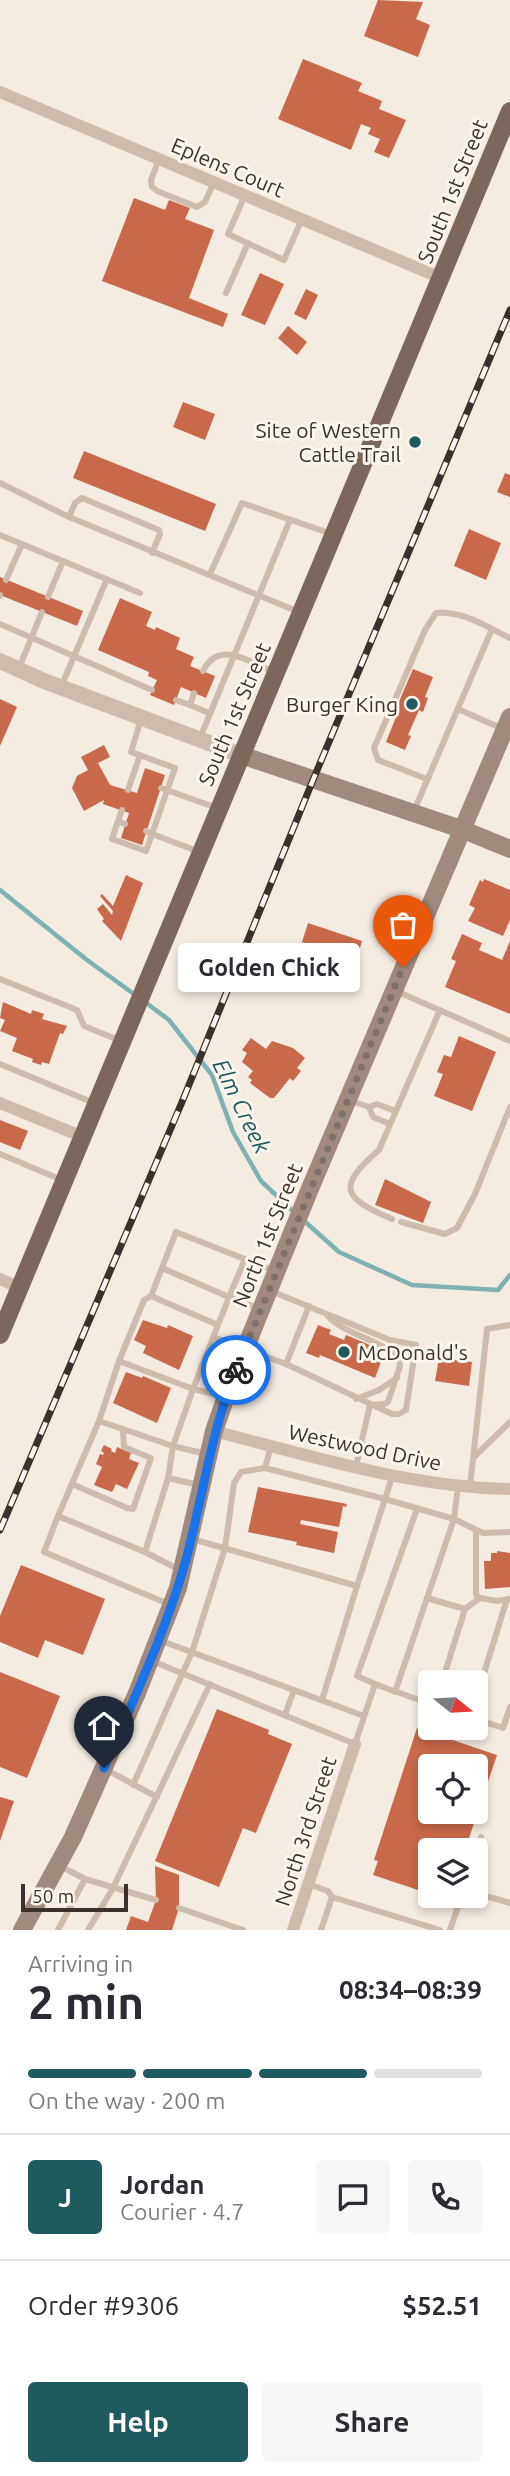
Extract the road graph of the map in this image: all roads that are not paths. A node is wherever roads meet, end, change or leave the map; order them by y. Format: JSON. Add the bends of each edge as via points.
{"nodes":[{"id":1,"x":0,"y":92,"type":"edge"},
{"id":2,"x":510,"y":111,"type":"edge"},
{"id":3,"x":159,"y":159,"type":"junction"},
{"id":4,"x":214,"y":182,"type":"junction"},
{"id":5,"x":244,"y":195,"type":"junction"},
{"id":6,"x":302,"y":219,"type":"junction"},
{"id":7,"x":248,"y":243,"type":"junction"},
{"id":8,"x":441,"y":278,"type":"junction"},
{"id":9,"x":226,"y":293,"type":"dead end"},
{"id":10,"x":0,"y":483,"type":"edge"},
{"id":11,"x":69,"y":517,"type":"junction"},
{"id":12,"x":290,"y":520,"type":"junction"},
{"id":13,"x":0,"y":535,"type":"edge"},
{"id":14,"x":333,"y":535,"type":"junction"},
{"id":15,"x":22,"y":544,"type":"junction"},
{"id":16,"x":152,"y":553,"type":"junction"},
{"id":17,"x":63,"y":561,"type":"junction"},
{"id":18,"x":211,"y":574,"type":"junction"},
{"id":19,"x":107,"y":579,"type":"junction"},
{"id":20,"x":6,"y":580,"type":"dead end"},
{"id":21,"x":140,"y":593,"type":"dead end"},
{"id":22,"x":258,"y":595,"type":"junction"},
{"id":23,"x":48,"y":597,"type":"dead end"},
{"id":24,"x":42,"y":612,"type":"dead end"},
{"id":25,"x":301,"y":613,"type":"junction"},
{"id":26,"x":0,"y":624,"type":"edge"},
{"id":27,"x":492,"y":629,"type":"junction"},
{"id":28,"x":31,"y":637,"type":"junction"},
{"id":29,"x":510,"y":638,"type":"edge"},
{"id":30,"x":233,"y":654,"type":"junction"},
{"id":31,"x":75,"y":656,"type":"junction"},
{"id":32,"x":0,"y":661,"type":"edge"},
{"id":33,"x":18,"y":670,"type":"junction"},
{"id":34,"x":203,"y":671,"type":"dead end"},
{"id":35,"x":275,"y":673,"type":"junction"},
{"id":36,"x":61,"y":688,"type":"junction"},
{"id":37,"x":152,"y":690,"type":"dead end"},
{"id":38,"x":194,"y":693,"type":"dead end"},
{"id":39,"x":176,"y":700,"type":"dead end"},
{"id":40,"x":190,"y":705,"type":"junction"},
{"id":41,"x":458,"y":709,"type":"junction"},
{"id":42,"x":209,"y":713,"type":"junction"},
{"id":43,"x":141,"y":718,"type":"junction"},
{"id":44,"x":507,"y":723,"type":"edge"},
{"id":45,"x":200,"y":739,"type":"junction"},
{"id":46,"x":140,"y":755,"type":"junction"},
{"id":47,"x":241,"y":755,"type":"junction"},
{"id":48,"x":132,"y":779,"type":"junction"},
{"id":49,"x":427,"y":779,"type":"junction"},
{"id":50,"x":141,"y":781,"type":"dead end"},
{"id":51,"x":128,"y":790,"type":"dead end"},
{"id":52,"x":164,"y":790,"type":"junction"},
{"id":53,"x":218,"y":808,"type":"junction"},
{"id":54,"x":122,"y":810,"type":"dead end"},
{"id":55,"x":413,"y":813,"type":"junction"},
{"id":56,"x":118,"y":821,"type":"junction"},
{"id":57,"x":125,"y":824,"type":"dead end"},
{"id":58,"x":461,"y":829,"type":"junction"},
{"id":59,"x":149,"y":832,"type":"junction"},
{"id":60,"x":510,"y":849,"type":"edge"},
{"id":61,"x":200,"y":852,"type":"junction"},
{"id":62,"x":0,"y":979,"type":"edge"},
{"id":63,"x":394,"y":990,"type":"junction"},
{"id":64,"x":440,"y":1010,"type":"junction"},
{"id":65,"x":123,"y":1037,"type":"junction"},
{"id":66,"x":510,"y":1041,"type":"edge"},
{"id":67,"x":0,"y":1064,"type":"edge"},
{"id":68,"x":348,"y":1099,"type":"junction"},
{"id":69,"x":0,"y":1103,"type":"edge"},
{"id":70,"x":96,"y":1104,"type":"junction"},
{"id":71,"x":369,"y":1107,"type":"junction"},
{"id":72,"x":510,"y":1107,"type":"edge"},
{"id":73,"x":395,"y":1111,"type":"junction"},
{"id":74,"x":390,"y":1124,"type":"junction"},
{"id":75,"x":83,"y":1138,"type":"junction"},
{"id":76,"x":0,"y":1154,"type":"edge"},
{"id":77,"x":64,"y":1180,"type":"junction"},
{"id":78,"x":392,"y":1219,"type":"dead end"},
{"id":79,"x":401,"y":1222,"type":"dead end"},
{"id":80,"x":245,"y":1259,"type":"junction"},
{"id":81,"x":162,"y":1268,"type":"junction"},
{"id":82,"x":276,"y":1271,"type":"junction"},
{"id":83,"x":0,"y":1279,"type":"edge"},
{"id":84,"x":20,"y":1288,"type":"junction"},
{"id":85,"x":269,"y":1290,"type":"junction"},
{"id":86,"x":151,"y":1296,"type":"junction"},
{"id":87,"x":229,"y":1297,"type":"junction"},
{"id":88,"x":309,"y":1307,"type":"junction"},
{"id":89,"x":261,"y":1309,"type":"junction"},
{"id":90,"x":325,"y":1313,"type":"junction"},
{"id":91,"x":218,"y":1325,"type":"junction"},
{"id":92,"x":510,"y":1325,"type":"edge"},
{"id":93,"x":0,"y":1335,"type":"edge"},
{"id":94,"x":213,"y":1336,"type":"junction"},
{"id":95,"x":245,"y":1348,"type":"junction"},
{"id":96,"x":119,"y":1361,"type":"junction"},
{"id":97,"x":286,"y":1364,"type":"junction"},
{"id":98,"x":397,"y":1378,"type":"junction"},
{"id":99,"x":193,"y":1389,"type":"junction"},
{"id":100,"x":226,"y":1397,"type":"junction"},
{"id":101,"x":356,"y":1399,"type":"junction"},
{"id":102,"x":370,"y":1405,"type":"junction"},
{"id":103,"x":99,"y":1421,"type":"junction"},
{"id":104,"x":510,"y":1422,"type":"edge"},
{"id":105,"x":123,"y":1429,"type":"junction"},
{"id":106,"x":214,"y":1431,"type":"junction"},
{"id":107,"x":173,"y":1446,"type":"junction"},
{"id":108,"x":271,"y":1446,"type":"junction"},
{"id":109,"x":208,"y":1455,"type":"junction"},
{"id":110,"x":473,"y":1459,"type":"junction"},
{"id":111,"x":356,"y":1466,"type":"junction"},
{"id":112,"x":265,"y":1468,"type":"junction"},
{"id":113,"x":393,"y":1474,"type":"junction"},
{"id":114,"x":168,"y":1478,"type":"junction"},
{"id":115,"x":72,"y":1484,"type":"junction"},
{"id":116,"x":202,"y":1485,"type":"junction"},
{"id":117,"x":464,"y":1487,"type":"junction"},
{"id":118,"x":510,"y":1489,"type":"edge"},
{"id":119,"x":385,"y":1499,"type":"junction"},
{"id":120,"x":417,"y":1509,"type":"junction"},
{"id":121,"x":58,"y":1516,"type":"junction"},
{"id":122,"x":454,"y":1519,"type":"junction"},
{"id":123,"x":476,"y":1530,"type":"junction"},
{"id":124,"x":510,"y":1532,"type":"edge"},
{"id":125,"x":191,"y":1539,"type":"junction"},
{"id":126,"x":225,"y":1548,"type":"junction"},
{"id":127,"x":145,"y":1552,"type":"junction"},
{"id":128,"x":182,"y":1571,"type":"junction"},
{"id":129,"x":357,"y":1586,"type":"junction"},
{"id":130,"x":426,"y":1598,"type":"junction"},
{"id":131,"x":480,"y":1598,"type":"junction"},
{"id":132,"x":509,"y":1599,"type":"edge"},
{"id":133,"x":171,"y":1605,"type":"junction"},
{"id":134,"x":465,"y":1609,"type":"junction"},
{"id":135,"x":158,"y":1639,"type":"junction"},
{"id":136,"x":192,"y":1652,"type":"junction"},
{"id":137,"x":149,"y":1660,"type":"junction"},
{"id":138,"x":446,"y":1670,"type":"edge"},
{"id":139,"x":486,"y":1670,"type":"edge"},
{"id":140,"x":182,"y":1672,"type":"junction"},
{"id":141,"x":211,"y":1684,"type":"junction"},
{"id":142,"x":375,"y":1684,"type":"junction"},
{"id":143,"x":295,"y":1690,"type":"junction"},
{"id":144,"x":395,"y":1692,"type":"junction"},
{"id":145,"x":322,"y":1700,"type":"junction"},
{"id":146,"x":418,"y":1700,"type":"edge"},
{"id":147,"x":510,"y":1707,"type":"edge"},
{"id":148,"x":285,"y":1715,"type":"junction"},
{"id":149,"x":364,"y":1716,"type":"junction"},
{"id":150,"x":488,"y":1723,"type":"edge"},
{"id":151,"x":355,"y":1744,"type":"junction"},
{"id":152,"x":104,"y":1768,"type":"junction"},
{"id":153,"x":133,"y":1785,"type":"junction"},
{"id":154,"x":157,"y":1797,"type":"junction"},
{"id":155,"x":58,"y":1865,"type":"junction"},
{"id":156,"x":86,"y":1879,"type":"junction"},
{"id":157,"x":308,"y":1884,"type":"junction"},
{"id":158,"x":113,"y":1888,"type":"junction"},
{"id":159,"x":332,"y":1897,"type":"junction"},
{"id":160,"x":488,"y":1897,"type":"edge"},
{"id":161,"x":156,"y":1900,"type":"dead end"},
{"id":162,"x":510,"y":1903,"type":"edge"},
{"id":163,"x":179,"y":1908,"type":"dead end"},
{"id":164,"x":458,"y":1908,"type":"edge"},
{"id":165,"x":297,"y":1929,"type":"edge"},
{"id":166,"x":22,"y":1930,"type":"edge"},
{"id":167,"x":58,"y":1930,"type":"edge"},
{"id":168,"x":88,"y":1930,"type":"edge"},
{"id":169,"x":243,"y":1930,"type":"edge"},
{"id":170,"x":321,"y":1930,"type":"edge"},
{"id":171,"x":440,"y":1930,"type":"edge"},
{"id":172,"x":450,"y":1930,"type":"edge"}],
"edges":[{"from":1,"to":3,"type":"street","name":"Eplens Court"},
{"from":2,"to":8,"type":"main road","name":"South 1st Street"},
{"from":3,"to":4,"type":"street","name":"Eplens Court"},
{"from":3,"to":4,"type":"lane","via":[[151,180],[157,191],[197,206],[205,202]]},
{"from":4,"to":5,"type":"street","name":"Eplens Court"},
{"from":5,"to":6,"type":"street","name":"Eplens Court"},
{"from":5,"to":7,"type":"lane","via":[[228,234]]},
{"from":6,"to":7,"type":"lane","via":[[284,260]]},
{"from":6,"to":8,"type":"street","name":"Eplens Court"},
{"from":7,"to":9,"type":"lane"},
{"from":8,"to":14,"type":"main road","name":"South 1st Street"},
{"from":10,"to":11,"type":"lane"},
{"from":11,"to":16,"type":"lane"},
{"from":11,"to":16,"type":"lane","via":[[82,498],[146,524],[160,534]]},
{"from":12,"to":14,"type":"lane"},
{"from":12,"to":18,"type":"lane","via":[[242,503]]},
{"from":12,"to":22,"type":"lane"},
{"from":13,"to":15,"type":"lane"},
{"from":14,"to":25,"type":"main road","name":"South 1st Street"},
{"from":15,"to":17,"type":"lane"},
{"from":15,"to":20,"type":"lane"},
{"from":16,"to":18,"type":"lane"},
{"from":17,"to":19,"type":"lane"},
{"from":17,"to":23,"type":"lane"},
{"from":18,"to":22,"type":"lane"},
{"from":19,"to":21,"type":"lane"},
{"from":19,"to":31,"type":"lane"},
{"from":22,"to":25,"type":"lane"},
{"from":22,"to":30,"type":"lane"},
{"from":24,"to":28,"type":"lane"},
{"from":25,"to":35,"type":"main road","name":"South 1st Street"},
{"from":26,"to":28,"type":"lane"},
{"from":27,"to":29,"type":"lane"},
{"from":27,"to":41,"type":"lane"},
{"from":27,"to":49,"type":"lane","via":[[449,612],[436,613],[425,630],[374,748],[378,760]]},
{"from":28,"to":31,"type":"lane"},
{"from":28,"to":33,"type":"lane"},
{"from":30,"to":34,"type":"lane","via":[[218,655]]},
{"from":30,"to":35,"type":"lane"},
{"from":30,"to":42,"type":"lane"},
{"from":31,"to":36,"type":"lane"},
{"from":31,"to":37,"type":"lane"},
{"from":32,"to":33,"type":"street"},
{"from":33,"to":36,"type":"street"},
{"from":35,"to":47,"type":"main road","name":"South 1st Street"},
{"from":36,"to":43,"type":"street"},
{"from":38,"to":40,"type":"lane"},
{"from":39,"to":40,"type":"lane"},
{"from":40,"to":42,"type":"lane"},
{"from":41,"to":44,"type":"lane"},
{"from":41,"to":49,"type":"lane"},
{"from":42,"to":45,"type":"lane"},
{"from":43,"to":45,"type":"street"},
{"from":43,"to":46,"type":"lane","via":[[131,752]]},
{"from":44,"to":58,"type":"main road","name":"North 1st Street"},
{"from":45,"to":47,"type":"street"},
{"from":46,"to":48,"type":"lane"},
{"from":46,"to":52,"type":"lane","via":[[176,768]]},
{"from":47,"to":53,"type":"main road","name":"South 1st Street"},
{"from":47,"to":55,"type":"main road"},
{"from":48,"to":50,"type":"lane"},
{"from":48,"to":51,"type":"lane"},
{"from":49,"to":55,"type":"lane"},
{"from":52,"to":53,"type":"lane"},
{"from":52,"to":59,"type":"lane"},
{"from":53,"to":61,"type":"main road","name":"South 1st Street"},
{"from":54,"to":56,"type":"lane"},
{"from":55,"to":58,"type":"main road"},
{"from":56,"to":57,"type":"lane"},
{"from":56,"to":59,"type":"lane","via":[[112,839],[146,851]]},
{"from":58,"to":60,"type":"main road"},
{"from":58,"to":63,"type":"main road","name":"North 1st Street"},
{"from":59,"to":61,"type":"lane"},
{"from":61,"to":65,"type":"main road","name":"South 1st Street"},
{"from":62,"to":65,"type":"lane","via":[[77,1010],[84,1027]]},
{"from":63,"to":64,"type":"lane"},
{"from":63,"to":68,"type":"main road","name":"North 1st Street"},
{"from":64,"to":66,"type":"lane"},
{"from":64,"to":73,"type":"lane"},
{"from":65,"to":70,"type":"main road","name":"South 1st Street"},
{"from":67,"to":70,"type":"lane"},
{"from":68,"to":71,"type":"lane"},
{"from":68,"to":82,"type":"main road","name":"North 1st Street"},
{"from":69,"to":75,"type":"street"},
{"from":70,"to":75,"type":"main road","name":"South 1st Street"},
{"from":71,"to":73,"type":"lane","via":[[377,1104]]},
{"from":71,"to":74,"type":"lane","via":[[373,1117]]},
{"from":72,"to":79,"type":"lane","via":[[457,1228],[445,1234]]},
{"from":73,"to":74,"type":"lane"},
{"from":74,"to":78,"type":"lane","via":[[379,1150],[361,1165],[350,1192],[363,1206]]},
{"from":75,"to":77,"type":"main road","name":"South 1st Street"},
{"from":76,"to":77,"type":"lane"},
{"from":77,"to":84,"type":"main road","name":"South 1st Street"},
{"from":80,"to":81,"type":"lane","via":[[176,1232]]},
{"from":80,"to":82,"type":"lane"},
{"from":80,"to":87,"type":"lane"},
{"from":81,"to":86,"type":"lane"},
{"from":81,"to":87,"type":"lane"},
{"from":82,"to":85,"type":"main road","name":"North 1st Street"},
{"from":83,"to":84,"type":"street"},
{"from":84,"to":93,"type":"main road","name":"South 1st Street"},
{"from":85,"to":88,"type":"lane"},
{"from":85,"to":89,"type":"main road","name":"North 1st Street"},
{"from":86,"to":91,"type":"lane"},
{"from":86,"to":96,"type":"lane","via":[[144,1300]]},
{"from":87,"to":89,"type":"lane"},
{"from":87,"to":91,"type":"lane"},
{"from":88,"to":90,"type":"lane"},
{"from":88,"to":97,"type":"lane"},
{"from":89,"to":95,"type":"main road","name":"North 1st Street"},
{"from":90,"to":98,"type":"lane","via":[[333,1323],[388,1347],[399,1357]]},
{"from":90,"to":102,"type":"lane","via":[[390,1340],[416,1345],[406,1410],[392,1414]]},
{"from":91,"to":94,"type":"lane"},
{"from":92,"to":110,"type":"lane","via":[[487,1329]]},
{"from":94,"to":95,"type":"lane"},
{"from":94,"to":99,"type":"lane"},
{"from":95,"to":97,"type":"lane"},
{"from":95,"to":100,"type":"main road","name":"North 1st Street"},
{"from":96,"to":99,"type":"lane"},
{"from":96,"to":103,"type":"lane"},
{"from":97,"to":101,"type":"lane"},
{"from":98,"to":101,"type":"lane"},
{"from":98,"to":102,"type":"lane","via":[[388,1402]]},
{"from":99,"to":100,"type":"lane"},
{"from":99,"to":107,"type":"lane"},
{"from":100,"to":106,"type":"main road","name":"North 1st Street"},
{"from":101,"to":102,"type":"lane"},
{"from":102,"to":111,"type":"lane"},
{"from":103,"to":105,"type":"lane"},
{"from":103,"to":115,"type":"lane"},
{"from":104,"to":110,"type":"lane"},
{"from":105,"to":107,"type":"lane"},
{"from":105,"to":115,"type":"lane","via":[[124,1447],[151,1458],[133,1509]]},
{"from":106,"to":108,"type":"street","name":"Westwood Drive"},
{"from":106,"to":109,"type":"main road","name":"North 1st Street"},
{"from":107,"to":109,"type":"lane"},
{"from":107,"to":114,"type":"lane"},
{"from":108,"to":111,"type":"street","name":"Westwood Drive"},
{"from":108,"to":112,"type":"lane"},
{"from":109,"to":116,"type":"main road","name":"North 1st Street"},
{"from":110,"to":117,"type":"lane"},
{"from":111,"to":113,"type":"street","name":"Westwood Drive"},
{"from":112,"to":119,"type":"lane"},
{"from":112,"to":126,"type":"lane","via":[[241,1472],[234,1483]]},
{"from":113,"to":117,"type":"street","name":"Westwood Drive"},
{"from":113,"to":119,"type":"lane"},
{"from":114,"to":116,"type":"lane"},
{"from":114,"to":127,"type":"lane"},
{"from":115,"to":121,"type":"lane"},
{"from":116,"to":125,"type":"main road","name":"North 1st Street"},
{"from":117,"to":118,"type":"street","name":"Westwood Drive"},
{"from":117,"to":122,"type":"lane"},
{"from":119,"to":120,"type":"lane"},
{"from":119,"to":129,"type":"lane"},
{"from":120,"to":122,"type":"lane"},
{"from":120,"to":142,"type":"lane","via":[[357,1676]]},
{"from":121,"to":127,"type":"lane"},
{"from":121,"to":133,"type":"lane","via":[[44,1552]]},
{"from":122,"to":123,"type":"lane"},
{"from":122,"to":130,"type":"lane"},
{"from":123,"to":124,"type":"lane"},
{"from":123,"to":131,"type":"lane","via":[[476,1595]]},
{"from":125,"to":126,"type":"lane"},
{"from":125,"to":128,"type":"main road","name":"North 1st Street"},
{"from":126,"to":129,"type":"lane"},
{"from":126,"to":136,"type":"lane"},
{"from":127,"to":128,"type":"lane"},
{"from":128,"to":133,"type":"main road","name":"North 1st Street"},
{"from":129,"to":145,"type":"lane"},
{"from":130,"to":134,"type":"lane"},
{"from":130,"to":144,"type":"lane"},
{"from":131,"to":132,"type":"lane"},
{"from":131,"to":134,"type":"lane"},
{"from":132,"to":139,"type":"lane"},
{"from":133,"to":135,"type":"main road","name":"North 1st Street"},
{"from":134,"to":138,"type":"lane"},
{"from":135,"to":136,"type":"lane"},
{"from":135,"to":137,"type":"main road","name":"North 1st Street"},
{"from":136,"to":140,"type":"lane"},
{"from":136,"to":143,"type":"lane"},
{"from":137,"to":140,"type":"lane"},
{"from":137,"to":152,"type":"main road","name":"North 1st Street"},
{"from":140,"to":141,"type":"lane"},
{"from":140,"to":153,"type":"lane"},
{"from":141,"to":148,"type":"lane"},
{"from":141,"to":154,"type":"lane"},
{"from":142,"to":144,"type":"lane"},
{"from":142,"to":149,"type":"lane"},
{"from":143,"to":145,"type":"lane"},
{"from":143,"to":148,"type":"lane"},
{"from":144,"to":146,"type":"lane"},
{"from":145,"to":149,"type":"lane"},
{"from":147,"to":150,"type":"lane","via":[[503,1728]]},
{"from":148,"to":151,"type":"lane"},
{"from":149,"to":151,"type":"lane"},
{"from":151,"to":157,"type":"street","name":"North 3rd Street"},
{"from":152,"to":153,"type":"lane"},
{"from":152,"to":155,"type":"main road","name":"North 1st Street"},
{"from":153,"to":154,"type":"lane"},
{"from":154,"to":158,"type":"lane"},
{"from":155,"to":156,"type":"lane"},
{"from":155,"to":166,"type":"main road","name":"North 1st Street"},
{"from":156,"to":158,"type":"lane"},
{"from":156,"to":167,"type":"lane"},
{"from":157,"to":159,"type":"lane"},
{"from":157,"to":165,"type":"street","name":"North 3rd Street"},
{"from":158,"to":161,"type":"lane"},
{"from":158,"to":168,"type":"lane"},
{"from":159,"to":170,"type":"lane"},
{"from":159,"to":171,"type":"lane"},
{"from":160,"to":162,"type":"lane"},
{"from":163,"to":169,"type":"lane"},
{"from":164,"to":172,"type":"lane"}]}
